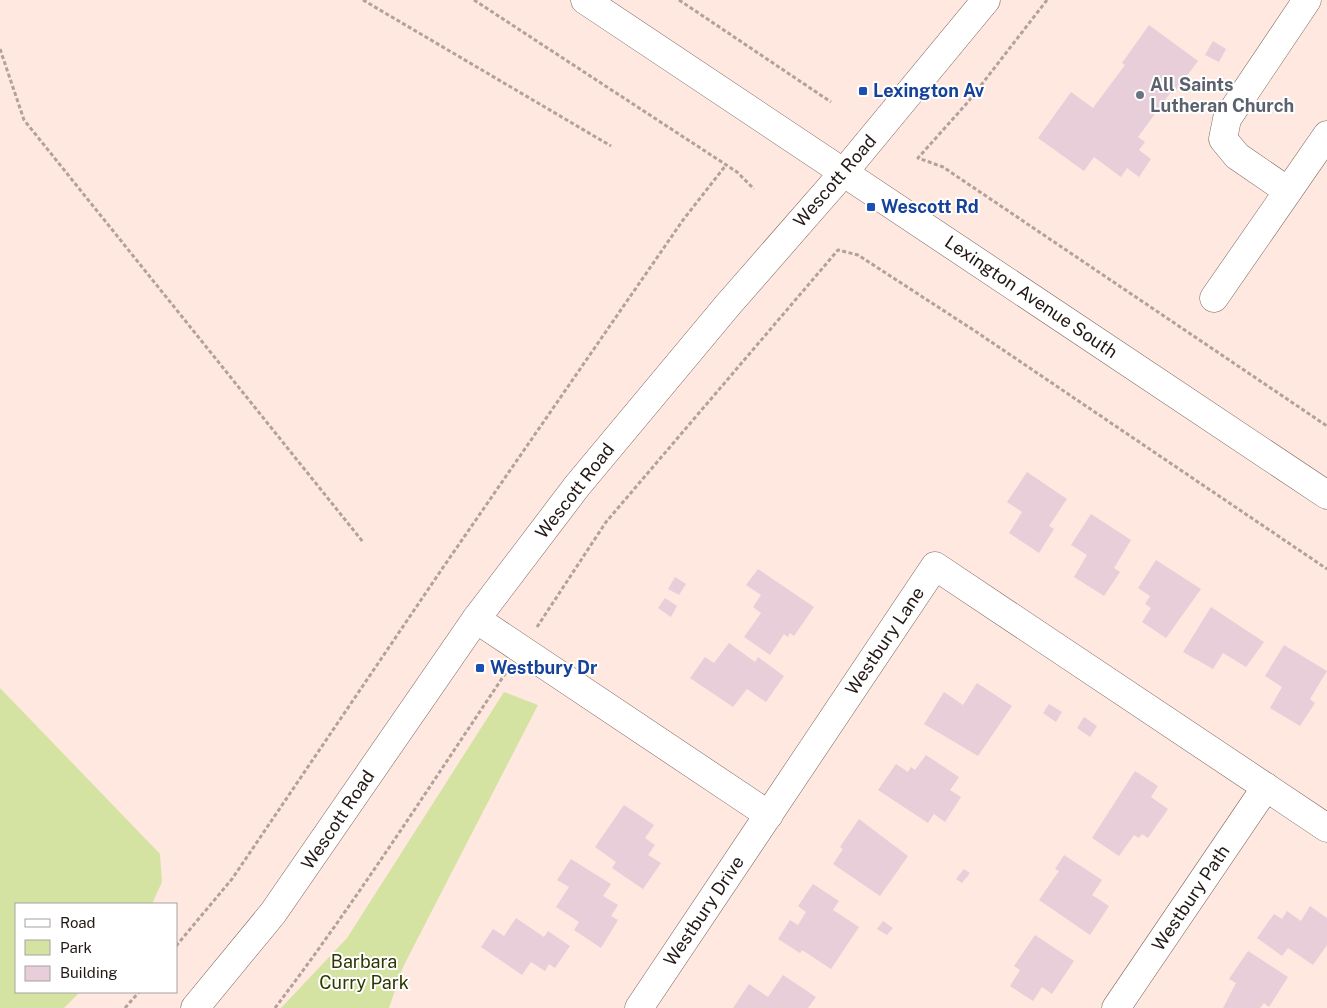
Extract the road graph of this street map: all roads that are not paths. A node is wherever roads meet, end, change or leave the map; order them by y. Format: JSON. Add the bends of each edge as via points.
{"nodes":[{"id":1,"x":585,"y":0,"type":"edge"},
{"id":2,"x":986,"y":0,"type":"edge"},
{"id":3,"x":1307,"y":0,"type":"edge"},
{"id":4,"x":1327,"y":136,"type":"edge"},
{"id":5,"x":844,"y":172,"type":"junction"},
{"id":6,"x":1288,"y":191,"type":"junction"},
{"id":7,"x":1214,"y":298,"type":"dead end"},
{"id":8,"x":1327,"y":495,"type":"edge"},
{"id":9,"x":476,"y":619,"type":"junction"},
{"id":10,"x":1266,"y":787,"type":"junction"},
{"id":11,"x":769,"y":815,"type":"junction"},
{"id":12,"x":1327,"y":828,"type":"edge"},
{"id":13,"x":195,"y":1008,"type":"edge"},
{"id":14,"x":639,"y":1008,"type":"edge"},
{"id":15,"x":1116,"y":1008,"type":"edge"}],
"edges":[{"from":1,"to":5,"type":"street","name":"Lexington Avenue South"},
{"from":2,"to":5,"type":"street","name":"Wescott Road"},
{"from":3,"to":6,"type":"street","via":[[1227,119],[1223,139],[1237,156]]},
{"from":4,"to":6,"type":"street"},
{"from":5,"to":8,"type":"street","name":"Lexington Avenue South"},
{"from":5,"to":9,"type":"street","name":"Wescott Road","via":[[726,306],[577,486]]},
{"from":6,"to":7,"type":"street"},
{"from":9,"to":11,"type":"street"},
{"from":9,"to":13,"type":"street","name":"Wescott Road","via":[[273,914]]},
{"from":10,"to":11,"type":"street","name":"Westbury Lane","via":[[936,566]]},
{"from":10,"to":12,"type":"street","name":"Westbury Lane"},
{"from":10,"to":15,"type":"street","name":"Westbury Path"},
{"from":11,"to":14,"type":"street","name":"Westbury Drive"}]}
